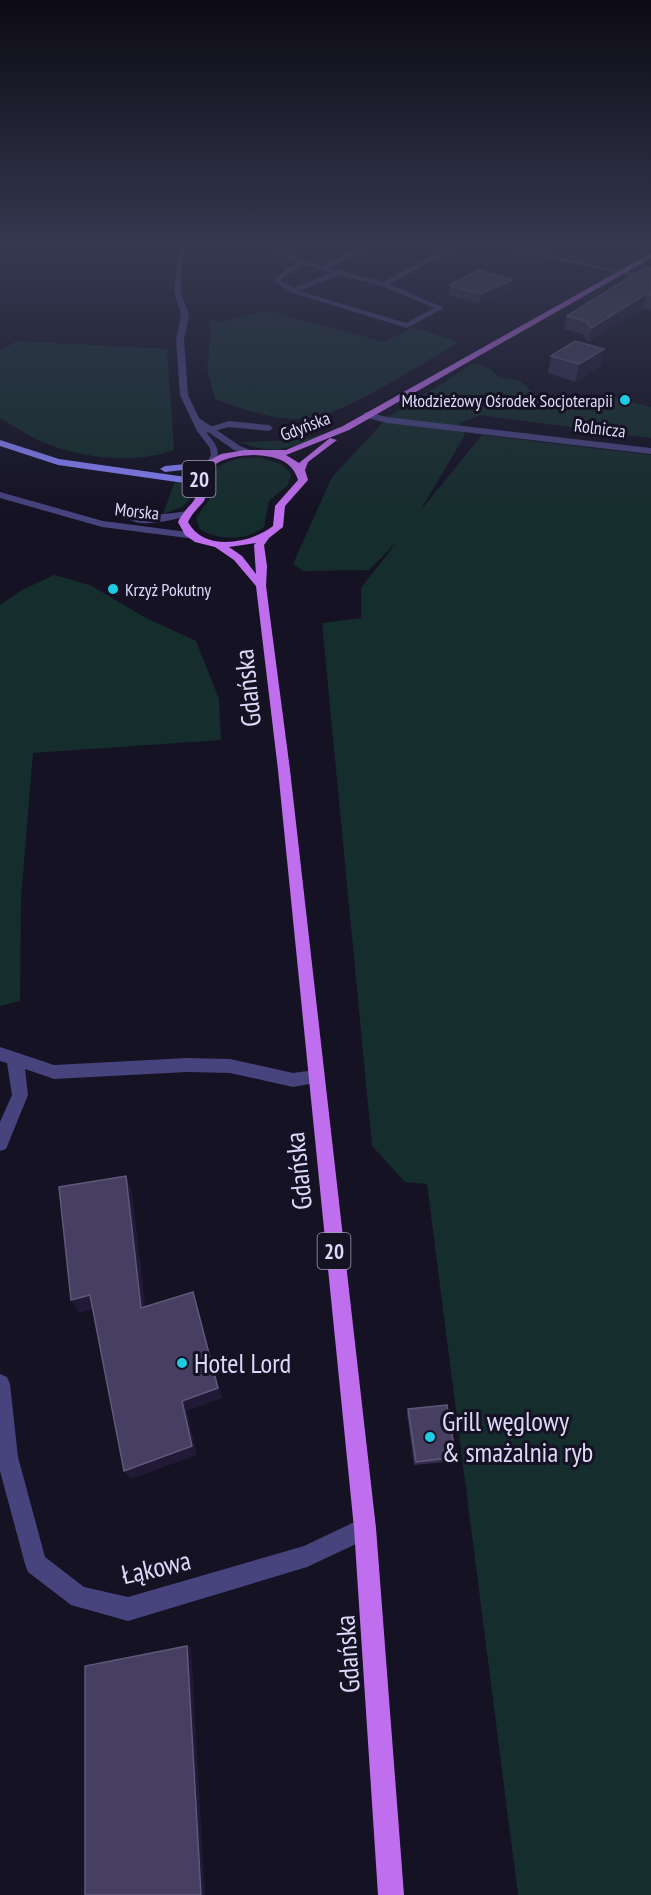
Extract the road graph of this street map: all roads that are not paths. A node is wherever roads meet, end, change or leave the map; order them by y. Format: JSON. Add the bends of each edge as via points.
{"nodes":[{"id":1,"x":181,"y":334,"type":"edge"},
{"id":2,"x":510,"y":334,"type":"edge"},
{"id":3,"x":367,"y":415,"type":"junction"},
{"id":4,"x":197,"y":420,"type":"junction"},
{"id":5,"x":212,"y":428,"type":"junction"},
{"id":6,"x":269,"y":428,"type":"dead end"},
{"id":7,"x":346,"y":428,"type":"junction"},
{"id":8,"x":201,"y":431,"type":"junction"},
{"id":9,"x":0,"y":443,"type":"edge"},
{"id":10,"x":651,"y":451,"type":"edge"},
{"id":11,"x":251,"y":452,"type":"junction"},
{"id":12,"x":275,"y":454,"type":"junction"},
{"id":13,"x":209,"y":464,"type":"junction"},
{"id":14,"x":301,"y":469,"type":"junction"},
{"id":15,"x":117,"y":471,"type":"junction"},
{"id":16,"x":201,"y":486,"type":"junction"},
{"id":17,"x":0,"y":495,"type":"edge"},
{"id":18,"x":186,"y":514,"type":"junction"},
{"id":19,"x":76,"y":516,"type":"junction"},
{"id":20,"x":195,"y":536,"type":"junction"},
{"id":21,"x":265,"y":536,"type":"junction"},
{"id":22,"x":218,"y":544,"type":"junction"},
{"id":23,"x":261,"y":586,"type":"junction"},
{"id":24,"x":7,"y":1057,"type":"edge"},
{"id":25,"x":315,"y":1077,"type":"junction"},
{"id":26,"x":0,"y":1143,"type":"edge"},
{"id":27,"x":0,"y":1384,"type":"edge"},
{"id":28,"x":365,"y":1528,"type":"junction"},
{"id":29,"x":391,"y":1895,"type":"edge"}],
"edges":[{"from":1,"to":4,"type":"street","via":[[183,388]]},
{"from":2,"to":3,"type":"main road","name":"Gdyńska","number":"20"},
{"from":3,"to":7,"type":"main road","name":"Gdyńska","number":"20"},
{"from":3,"to":10,"type":"street","name":"Rolnicza"},
{"from":4,"to":5,"type":"street"},
{"from":4,"to":8,"type":"street"},
{"from":5,"to":6,"type":"street","via":[[239,424]]},
{"from":5,"to":8,"type":"street"},
{"from":5,"to":11,"type":"street","via":[[237,448]]},
{"from":7,"to":12,"type":"main road","name":"Gdyńska","number":"20"},
{"from":7,"to":14,"type":"main road","name":"Gdyńska","number":"20","via":[[304,461]]},
{"from":8,"to":13,"type":"street","via":[[214,448],[215,455]]},
{"from":9,"to":15,"type":"main road","via":[[44,459]]},
{"from":11,"to":12,"type":"main road","number":"20"},
{"from":11,"to":13,"type":"main road","number":"20","via":[[229,455]]},
{"from":12,"to":14,"type":"main road","number":"20"},
{"from":13,"to":15,"type":"main road","via":[[186,469]]},
{"from":13,"to":16,"type":"main road","number":"20","via":[[198,478]]},
{"from":14,"to":21,"type":"main road","number":"20","via":[[303,480],[280,506],[278,527]]},
{"from":15,"to":16,"type":"main road","via":[[186,480]]},
{"from":16,"to":18,"type":"main road","number":"20","via":[[201,499]]},
{"from":17,"to":19,"type":"street","name":"Morska"},
{"from":18,"to":19,"type":"street","name":"Morska","via":[[149,520]]},
{"from":18,"to":20,"type":"main road","number":"20","via":[[184,526]]},
{"from":19,"to":20,"type":"street","name":"Morska","via":[[102,524]]},
{"from":20,"to":22,"type":"main road"},
{"from":21,"to":22,"type":"main road","via":[[243,544]]},
{"from":21,"to":23,"type":"main road","name":"Gdańska","number":"20","via":[[259,545]]},
{"from":22,"to":23,"type":"main road","via":[[238,558]]},
{"from":23,"to":25,"type":"main road","name":"Gdańska","number":"20"},
{"from":24,"to":25,"type":"street","via":[[54,1072],[187,1065],[230,1066],[293,1080]]},
{"from":24,"to":26,"type":"street","via":[[20,1095]]},
{"from":25,"to":28,"type":"main road","name":"Gdańska","number":"20"},
{"from":27,"to":28,"type":"street","name":"Łąkowa","via":[[7,1457],[36,1564],[79,1597],[128,1609],[307,1556]]},
{"from":28,"to":29,"type":"main road","name":"Gdańska","number":"20"}]}
